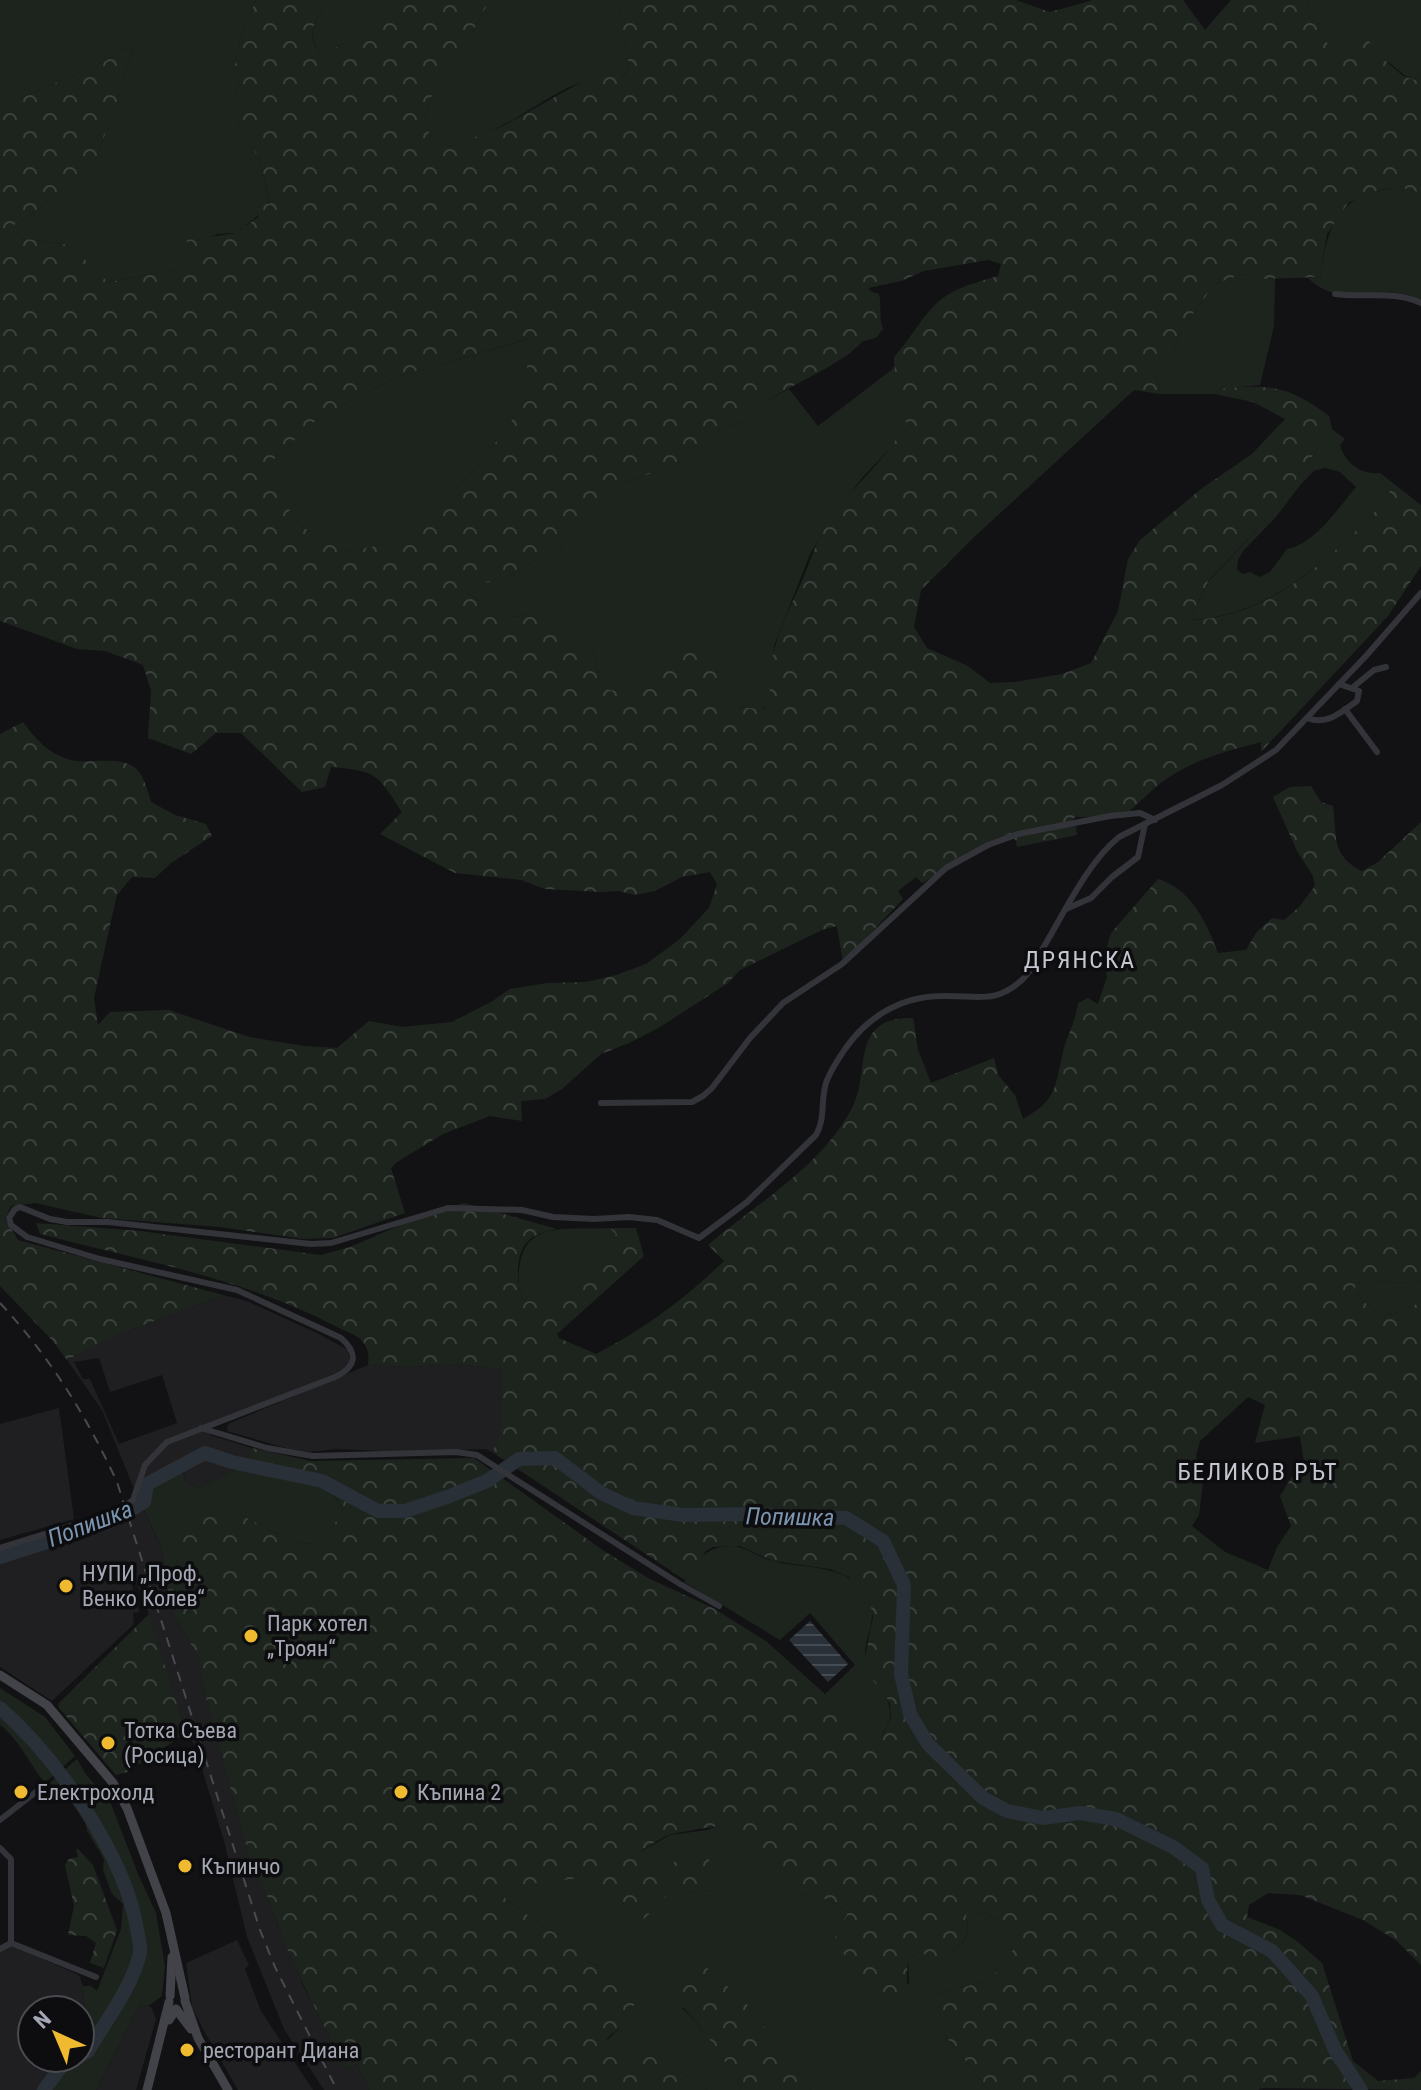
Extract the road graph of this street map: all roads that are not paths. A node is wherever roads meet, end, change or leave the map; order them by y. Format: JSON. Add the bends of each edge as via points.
{"nodes":[{"id":1,"x":1335,"y":294,"type":"dead end"},
{"id":2,"x":1421,"y":303,"type":"edge"},
{"id":3,"x":1421,"y":593,"type":"edge"},
{"id":4,"x":1386,"y":667,"type":"dead end"},
{"id":5,"x":1339,"y":684,"type":"junction"},
{"id":6,"x":1352,"y":688,"type":"junction"},
{"id":7,"x":1345,"y":709,"type":"junction"},
{"id":8,"x":1307,"y":718,"type":"junction"},
{"id":9,"x":1377,"y":752,"type":"dead end"},
{"id":10,"x":1155,"y":820,"type":"junction"},
{"id":11,"x":1145,"y":824,"type":"junction"},
{"id":12,"x":1066,"y":909,"type":"junction"},
{"id":13,"x":601,"y":1103,"type":"dead end"},
{"id":14,"x":201,"y":1428,"type":"junction"},
{"id":15,"x":0,"y":1548,"type":"edge"},
{"id":16,"x":719,"y":1606,"type":"dead end"},
{"id":17,"x":0,"y":1675,"type":"edge"},
{"id":18,"x":41,"y":1788,"type":"dead end"},
{"id":19,"x":0,"y":1820,"type":"edge"},
{"id":20,"x":0,"y":1848,"type":"edge"},
{"id":21,"x":172,"y":1942,"type":"junction"},
{"id":22,"x":11,"y":1943,"type":"junction"},
{"id":23,"x":0,"y":1949,"type":"edge"},
{"id":24,"x":96,"y":1977,"type":"dead end"},
{"id":25,"x":185,"y":2000,"type":"junction"},
{"id":26,"x":171,"y":2003,"type":"junction"},
{"id":27,"x":188,"y":2025,"type":"junction"},
{"id":28,"x":162,"y":2035,"type":"junction"},
{"id":29,"x":198,"y":2038,"type":"junction"},
{"id":30,"x":147,"y":2090,"type":"edge"},
{"id":31,"x":228,"y":2090,"type":"edge"}],
"edges":[{"from":1,"to":2,"type":"street","via":[[1394,295]]},
{"from":3,"to":5,"type":"street"},
{"from":4,"to":6,"type":"street"},
{"from":5,"to":6,"type":"street"},
{"from":5,"to":8,"type":"street"},
{"from":6,"to":7,"type":"street","via":[[1359,691],[1359,698]]},
{"from":7,"to":8,"type":"street","via":[[1327,720]]},
{"from":7,"to":9,"type":"street"},
{"from":8,"to":10,"type":"street","via":[[1250,768]]},
{"from":10,"to":11,"type":"street"},
{"from":10,"to":13,"type":"street","via":[[1140,813],[1110,816],[988,845],[946,868],[842,964],[783,1003],[703,1096],[692,1102]]},
{"from":11,"to":12,"type":"street","via":[[1109,845]]},
{"from":11,"to":12,"type":"street","via":[[1138,857],[1091,898]]},
{"from":12,"to":14,"type":"street","via":[[1027,975],[1013,988],[977,999],[921,998],[872,1019],[826,1081],[820,1128],[809,1144],[699,1238],[657,1220],[448,1208],[331,1243],[311,1244],[67,1222],[15,1209],[11,1225],[27,1237],[237,1290],[350,1347],[353,1363],[346,1373]]},
{"from":14,"to":15,"type":"street","via":[[173,1438],[155,1452],[127,1506]]},
{"from":14,"to":16,"type":"street","via":[[296,1454],[464,1452],[488,1460]]},
{"from":17,"to":21,"type":"street","via":[[47,1705],[113,1783],[155,1880]]},
{"from":18,"to":19,"type":"street"},
{"from":20,"to":22,"type":"street","via":[[11,1859]]},
{"from":21,"to":25,"type":"street"},
{"from":21,"to":26,"type":"street"},
{"from":22,"to":23,"type":"street"},
{"from":22,"to":24,"type":"street"},
{"from":25,"to":26,"type":"street","via":[[183,2007]]},
{"from":25,"to":26,"type":"street","via":[[178,1992]]},
{"from":25,"to":29,"type":"street"},
{"from":26,"to":27,"type":"street"},
{"from":26,"to":28,"type":"street"},
{"from":27,"to":28,"type":"street","via":[[174,2023]]},
{"from":27,"to":29,"type":"street"},
{"from":28,"to":30,"type":"street"},
{"from":29,"to":31,"type":"street"}]}
